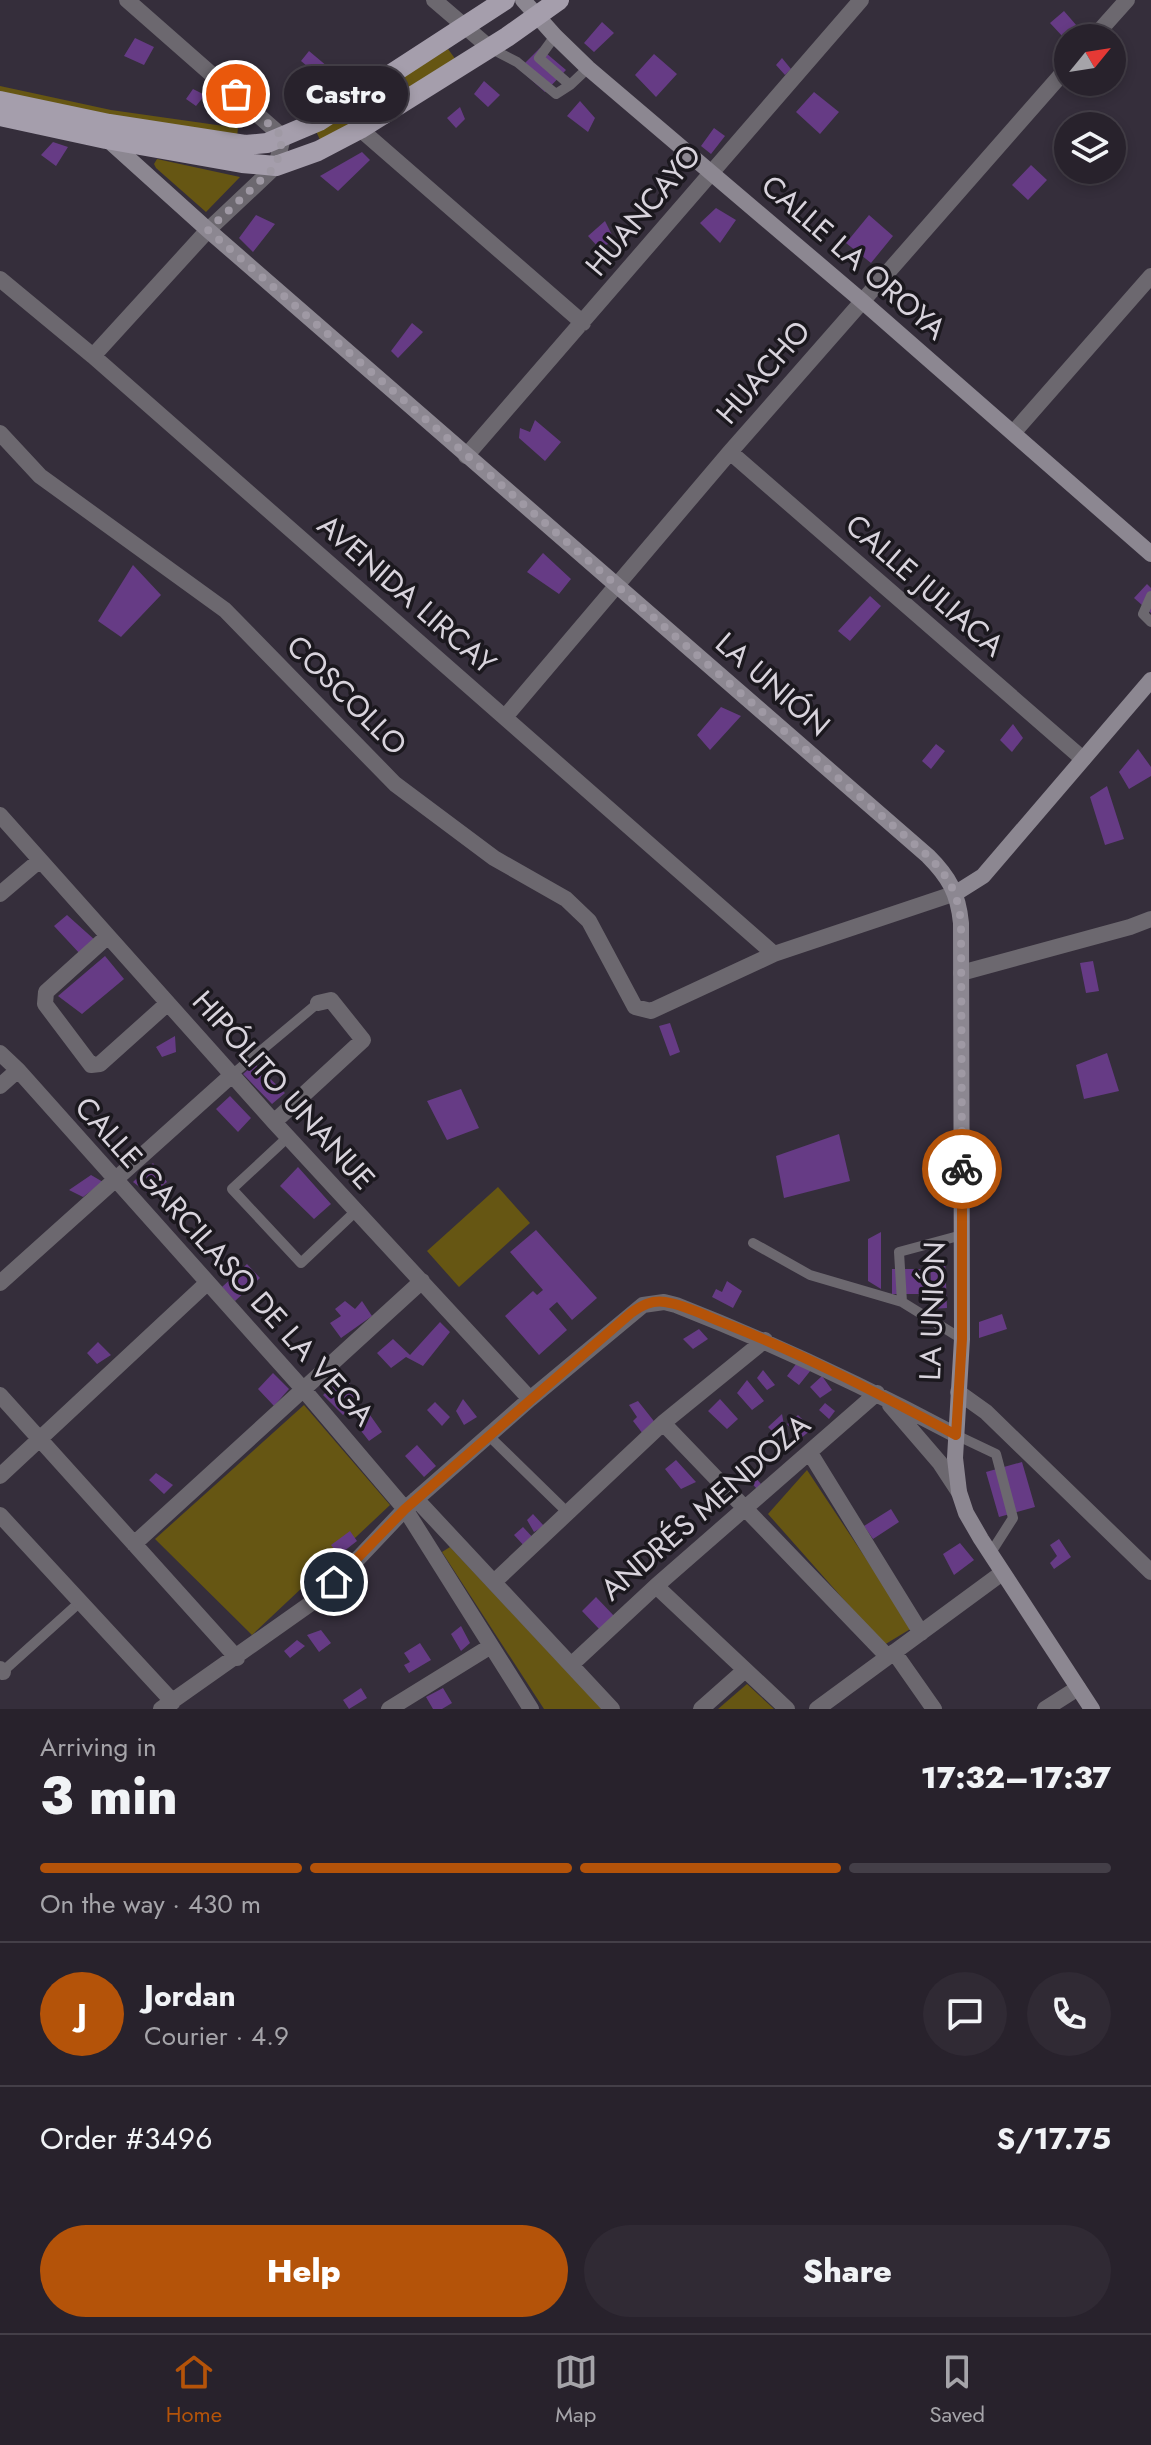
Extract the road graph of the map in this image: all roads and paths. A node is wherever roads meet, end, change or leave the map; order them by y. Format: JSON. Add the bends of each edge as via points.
{"nodes":[{"id":1,"x":127,"y":0,"type":"edge"},
{"id":2,"x":434,"y":0,"type":"edge"},
{"id":3,"x":505,"y":0,"type":"edge"},
{"id":4,"x":523,"y":0,"type":"edge"},
{"id":5,"x":559,"y":0,"type":"edge"},
{"id":6,"x":861,"y":0,"type":"edge"},
{"id":7,"x":1127,"y":0,"type":"edge"},
{"id":8,"x":537,"y":17,"type":"junction"},
{"id":9,"x":1106,"y":24,"type":"edge"},
{"id":10,"x":466,"y":27,"type":"junction"},
{"id":11,"x":555,"y":36,"type":"junction"},
{"id":12,"x":490,"y":48,"type":"junction"},
{"id":13,"x":588,"y":68,"type":"junction"},
{"id":14,"x":1054,"y":83,"type":"edge"},
{"id":15,"x":570,"y":85,"type":"junction"},
{"id":16,"x":0,"y":101,"type":"edge"},
{"id":17,"x":0,"y":116,"type":"edge"},
{"id":18,"x":360,"y":129,"type":"junction"},
{"id":19,"x":108,"y":131,"type":"junction"},
{"id":20,"x":283,"y":137,"type":"junction"},
{"id":21,"x":276,"y":166,"type":"junction"},
{"id":22,"x":711,"y":172,"type":"junction"},
{"id":23,"x":208,"y":230,"type":"junction"},
{"id":24,"x":1151,"y":276,"type":"edge"},
{"id":25,"x":0,"y":279,"type":"edge"},
{"id":26,"x":862,"y":301,"type":"junction"},
{"id":27,"x":583,"y":323,"type":"junction"},
{"id":28,"x":93,"y":356,"type":"junction"},
{"id":29,"x":1014,"y":432,"type":"junction"},
{"id":30,"x":0,"y":433,"type":"edge"},
{"id":31,"x":730,"y":452,"type":"junction"},
{"id":32,"x":466,"y":456,"type":"junction"},
{"id":33,"x":1151,"y":554,"type":"edge"},
{"id":34,"x":618,"y":586,"type":"junction"},
{"id":35,"x":1151,"y":596,"type":"edge"},
{"id":36,"x":1151,"y":622,"type":"edge"},
{"id":37,"x":1151,"y":680,"type":"edge"},
{"id":38,"x":505,"y":717,"type":"junction"},
{"id":39,"x":1083,"y":759,"type":"junction"},
{"id":40,"x":0,"y":815,"type":"edge"},
{"id":41,"x":40,"y":860,"type":"junction"},
{"id":42,"x":956,"y":893,"type":"junction"},
{"id":43,"x":0,"y":894,"type":"edge"},
{"id":44,"x":1151,"y":919,"type":"edge"},
{"id":45,"x":108,"y":936,"type":"junction"},
{"id":46,"x":774,"y":954,"type":"junction"},
{"id":47,"x":961,"y":973,"type":"junction"},
{"id":48,"x":168,"y":1003,"type":"junction"},
{"id":49,"x":318,"y":1003,"type":"joint"},
{"id":50,"x":0,"y":1053,"type":"edge"},
{"id":51,"x":18,"y":1070,"type":"junction"},
{"id":52,"x":233,"y":1074,"type":"junction"},
{"id":53,"x":0,"y":1086,"type":"edge"},
{"id":54,"x":274,"y":1122,"type":"junction"},
{"id":55,"x":288,"y":1137,"type":"junction"},
{"id":56,"x":114,"y":1179,"type":"junction"},
{"id":57,"x":356,"y":1211,"type":"junction"},
{"id":58,"x":962,"y":1235,"type":"junction"},
{"id":59,"x":753,"y":1243,"type":"dead end"},
{"id":60,"x":422,"y":1281,"type":"junction"},
{"id":61,"x":0,"y":1283,"type":"edge"},
{"id":62,"x":207,"y":1283,"type":"junction"},
{"id":63,"x":902,"y":1302,"type":"junction"},
{"id":64,"x":962,"y":1339,"type":"junction"},
{"id":65,"x":765,"y":1340,"type":"junction"},
{"id":66,"x":303,"y":1389,"type":"junction"},
{"id":67,"x":958,"y":1392,"type":"junction"},
{"id":68,"x":877,"y":1393,"type":"junction"},
{"id":69,"x":0,"y":1395,"type":"edge"},
{"id":70,"x":530,"y":1399,"type":"junction"},
{"id":71,"x":663,"y":1423,"type":"junction"},
{"id":72,"x":956,"y":1435,"type":"junction"},
{"id":73,"x":489,"y":1436,"type":"junction"},
{"id":74,"x":40,"y":1439,"type":"junction"},
{"id":75,"x":810,"y":1453,"type":"junction"},
{"id":76,"x":0,"y":1476,"type":"edge"},
{"id":77,"x":959,"y":1492,"type":"junction"},
{"id":78,"x":411,"y":1504,"type":"junction"},
{"id":79,"x":745,"y":1509,"type":"junction"},
{"id":80,"x":568,"y":1513,"type":"junction"},
{"id":81,"x":0,"y":1515,"type":"edge"},
{"id":82,"x":134,"y":1544,"type":"junction"},
{"id":83,"x":990,"y":1554,"type":"junction"},
{"id":84,"x":1149,"y":1566,"type":"edge"},
{"id":85,"x":1002,"y":1573,"type":"junction"},
{"id":86,"x":494,"y":1582,"type":"junction"},
{"id":87,"x":656,"y":1586,"type":"junction"},
{"id":88,"x":80,"y":1602,"type":"junction"},
{"id":89,"x":921,"y":1633,"type":"junction"},
{"id":90,"x":491,"y":1646,"type":"junction"},
{"id":91,"x":891,"y":1655,"type":"junction"},
{"id":92,"x":237,"y":1658,"type":"junction"},
{"id":93,"x":571,"y":1665,"type":"junction"},
{"id":94,"x":745,"y":1670,"type":"junction"},
{"id":95,"x":1,"y":1672,"type":"edge"},
{"id":96,"x":1078,"y":1688,"type":"junction"},
{"id":97,"x":165,"y":1707,"type":"edge"},
{"id":98,"x":389,"y":1709,"type":"edge"},
{"id":99,"x":531,"y":1709,"type":"edge"},
{"id":100,"x":612,"y":1709,"type":"edge"},
{"id":101,"x":701,"y":1709,"type":"edge"},
{"id":102,"x":787,"y":1709,"type":"edge"},
{"id":103,"x":817,"y":1709,"type":"edge"},
{"id":104,"x":934,"y":1709,"type":"edge"},
{"id":105,"x":1045,"y":1709,"type":"edge"},
{"id":106,"x":1092,"y":1709,"type":"edge"}],
"edges":[{"from":1,"to":20,"type":"street"},
{"from":2,"to":10,"type":"street"},
{"from":3,"to":10,"type":"main road"},
{"from":4,"to":8,"type":"main road","name":"CALLE LA OROYA"},
{"from":5,"to":8,"type":"main road"},
{"from":6,"to":22,"type":"street","name":"HUANCAYO"},
{"from":7,"to":9,"type":"street"},
{"from":8,"to":11,"type":"main road","name":"CALLE LA OROYA"},
{"from":8,"to":12,"type":"main road"},
{"from":10,"to":12,"type":"street"},
{"from":10,"to":20,"type":"main road","via":[[319,121]]},
{"from":11,"to":13,"type":"main road","name":"CALLE LA OROYA"},
{"from":11,"to":15,"type":"lane","via":[[539,58]]},
{"from":12,"to":15,"type":"lane","via":[[556,94]]},
{"from":12,"to":18,"type":"main road"},
{"from":13,"to":15,"type":"lane"},
{"from":13,"to":22,"type":"main road","name":"CALLE LA OROYA"},
{"from":14,"to":26,"type":"street","name":"HUACHO"},
{"from":16,"to":19,"type":"main road"},
{"from":17,"to":19,"type":"main road"},
{"from":18,"to":21,"type":"main road"},
{"from":18,"to":27,"type":"street"},
{"from":19,"to":20,"type":"main road","via":[[245,145]]},
{"from":19,"to":21,"type":"main road"},
{"from":19,"to":23,"type":"main road","name":"LA UNIÓN"},
{"from":20,"to":21,"type":"street"},
{"from":21,"to":23,"type":"street"},
{"from":22,"to":26,"type":"main road","name":"CALLE LA OROYA"},
{"from":22,"to":27,"type":"street","name":"HUANCAYO"},
{"from":23,"to":28,"type":"street"},
{"from":23,"to":32,"type":"main road","name":"LA UNIÓN"},
{"from":24,"to":29,"type":"street"},
{"from":25,"to":28,"type":"street","name":"AVENIDA LIRCAY"},
{"from":26,"to":29,"type":"main road","name":"CALLE LA OROYA"},
{"from":26,"to":31,"type":"street","name":"HUACHO"},
{"from":27,"to":32,"type":"street","name":"HUANCAYO"},
{"from":28,"to":38,"type":"street","name":"AVENIDA LIRCAY"},
{"from":29,"to":33,"type":"main road","name":"CALLE LA OROYA"},
{"from":30,"to":46,"type":"street","name":"COSCOLLO","via":[[40,476],[225,610],[395,784],[494,858],[566,899],[589,921],[635,1007],[651,1011]]},
{"from":31,"to":34,"type":"street","name":"HUACHO"},
{"from":31,"to":39,"type":"street","name":"CALLE JULIACA"},
{"from":32,"to":34,"type":"main road","name":"LA UNIÓN"},
{"from":34,"to":38,"type":"street","name":"HUACHO"},
{"from":34,"to":42,"type":"main road","name":"LA UNIÓN","via":[[928,856]]},
{"from":35,"to":36,"type":"lane","via":[[1143,614]]},
{"from":37,"to":39,"type":"main road"},
{"from":38,"to":46,"type":"street","name":"AVENIDA LIRCAY"},
{"from":39,"to":42,"type":"main road","via":[[983,876]]},
{"from":40,"to":41,"type":"street","name":"HIPÓLITO UNANUE"},
{"from":41,"to":43,"type":"street"},
{"from":41,"to":45,"type":"street","name":"HIPÓLITO UNANUE"},
{"from":42,"to":46,"type":"street"},
{"from":42,"to":47,"type":"main road","name":"LA UNIÓN"},
{"from":44,"to":47,"type":"street"},
{"from":45,"to":48,"type":"street","name":"HIPÓLITO UNANUE"},
{"from":45,"to":48,"type":"street","via":[[46,992],[45,1004],[91,1065],[100,1064]]},
{"from":47,"to":58,"type":"main road","name":"LA UNIÓN"},
{"from":48,"to":52,"type":"street","name":"HIPÓLITO UNANUE"},
{"from":49,"to":52,"type":"lane"},
{"from":49,"to":54,"type":"street","via":[[331,1000],[363,1040]]},
{"from":50,"to":51,"type":"street","name":"CALLE GARCILASO DE LA VEGA"},
{"from":51,"to":53,"type":"street"},
{"from":51,"to":56,"type":"street","name":"CALLE GARCILASO DE LA VEGA"},
{"from":52,"to":54,"type":"street","name":"HIPÓLITO UNANUE"},
{"from":52,"to":56,"type":"street"},
{"from":54,"to":55,"type":"street","name":"HIPÓLITO UNANUE"},
{"from":55,"to":57,"type":"street","name":"HIPÓLITO UNANUE"},
{"from":55,"to":57,"type":"lane","via":[[232,1189],[301,1263]]},
{"from":56,"to":61,"type":"street"},
{"from":56,"to":62,"type":"street","name":"CALLE GARCILASO DE LA VEGA"},
{"from":57,"to":60,"type":"street","name":"HIPÓLITO UNANUE"},
{"from":58,"to":63,"type":"lane","via":[[899,1252]]},
{"from":58,"to":64,"type":"main road","name":"LA UNIÓN"},
{"from":59,"to":63,"type":"lane","via":[[810,1275]]},
{"from":60,"to":66,"type":"street"},
{"from":60,"to":70,"type":"street","name":"HIPÓLITO UNANUE"},
{"from":62,"to":66,"type":"street","name":"CALLE GARCILASO DE LA VEGA"},
{"from":62,"to":74,"type":"street"},
{"from":63,"to":64,"type":"lane"},
{"from":64,"to":67,"type":"main road","name":"LA UNIÓN"},
{"from":65,"to":68,"type":"street"},
{"from":65,"to":70,"type":"street","via":[[676,1305],[643,1305]]},
{"from":65,"to":71,"type":"street"},
{"from":66,"to":78,"type":"street","name":"CALLE GARCILASO DE LA VEGA"},
{"from":66,"to":82,"type":"street"},
{"from":67,"to":72,"type":"main road","name":"LA UNIÓN"},
{"from":67,"to":84,"type":"street","via":[[986,1412]]},
{"from":68,"to":72,"type":"street"},
{"from":68,"to":75,"type":"street","name":"ANDRÉS MENDOZA"},
{"from":68,"to":77,"type":"street","via":[[909,1425]]},
{"from":69,"to":74,"type":"street"},
{"from":70,"to":73,"type":"street"},
{"from":71,"to":79,"type":"street"},
{"from":71,"to":80,"type":"street"},
{"from":72,"to":77,"type":"main road","name":"LA UNIÓN"},
{"from":72,"to":83,"type":"lane","via":[[996,1454],[1013,1518]]},
{"from":73,"to":78,"type":"street"},
{"from":73,"to":80,"type":"lane"},
{"from":74,"to":76,"type":"street"},
{"from":74,"to":82,"type":"street"},
{"from":75,"to":79,"type":"street","name":"ANDRÉS MENDOZA"},
{"from":75,"to":89,"type":"street"},
{"from":77,"to":83,"type":"main road"},
{"from":78,"to":86,"type":"street"},
{"from":78,"to":90,"type":"street"},
{"from":78,"to":92,"type":"street","via":[[317,1599]]},
{"from":79,"to":87,"type":"street","name":"ANDRÉS MENDOZA"},
{"from":79,"to":91,"type":"street"},
{"from":80,"to":86,"type":"street"},
{"from":81,"to":88,"type":"street"},
{"from":82,"to":92,"type":"street"},
{"from":83,"to":85,"type":"main road"},
{"from":85,"to":89,"type":"street"},
{"from":85,"to":96,"type":"main road"},
{"from":86,"to":93,"type":"street"},
{"from":87,"to":93,"type":"street","name":"ANDRÉS MENDOZA"},
{"from":87,"to":94,"type":"street"},
{"from":88,"to":95,"type":"lane"},
{"from":88,"to":97,"type":"street"},
{"from":89,"to":91,"type":"street"},
{"from":90,"to":98,"type":"street"},
{"from":90,"to":99,"type":"street"},
{"from":91,"to":103,"type":"street"},
{"from":91,"to":104,"type":"street"},
{"from":92,"to":97,"type":"street"},
{"from":93,"to":100,"type":"street"},
{"from":94,"to":101,"type":"street"},
{"from":94,"to":102,"type":"street"},
{"from":96,"to":105,"type":"street"},
{"from":96,"to":106,"type":"main road"}]}
